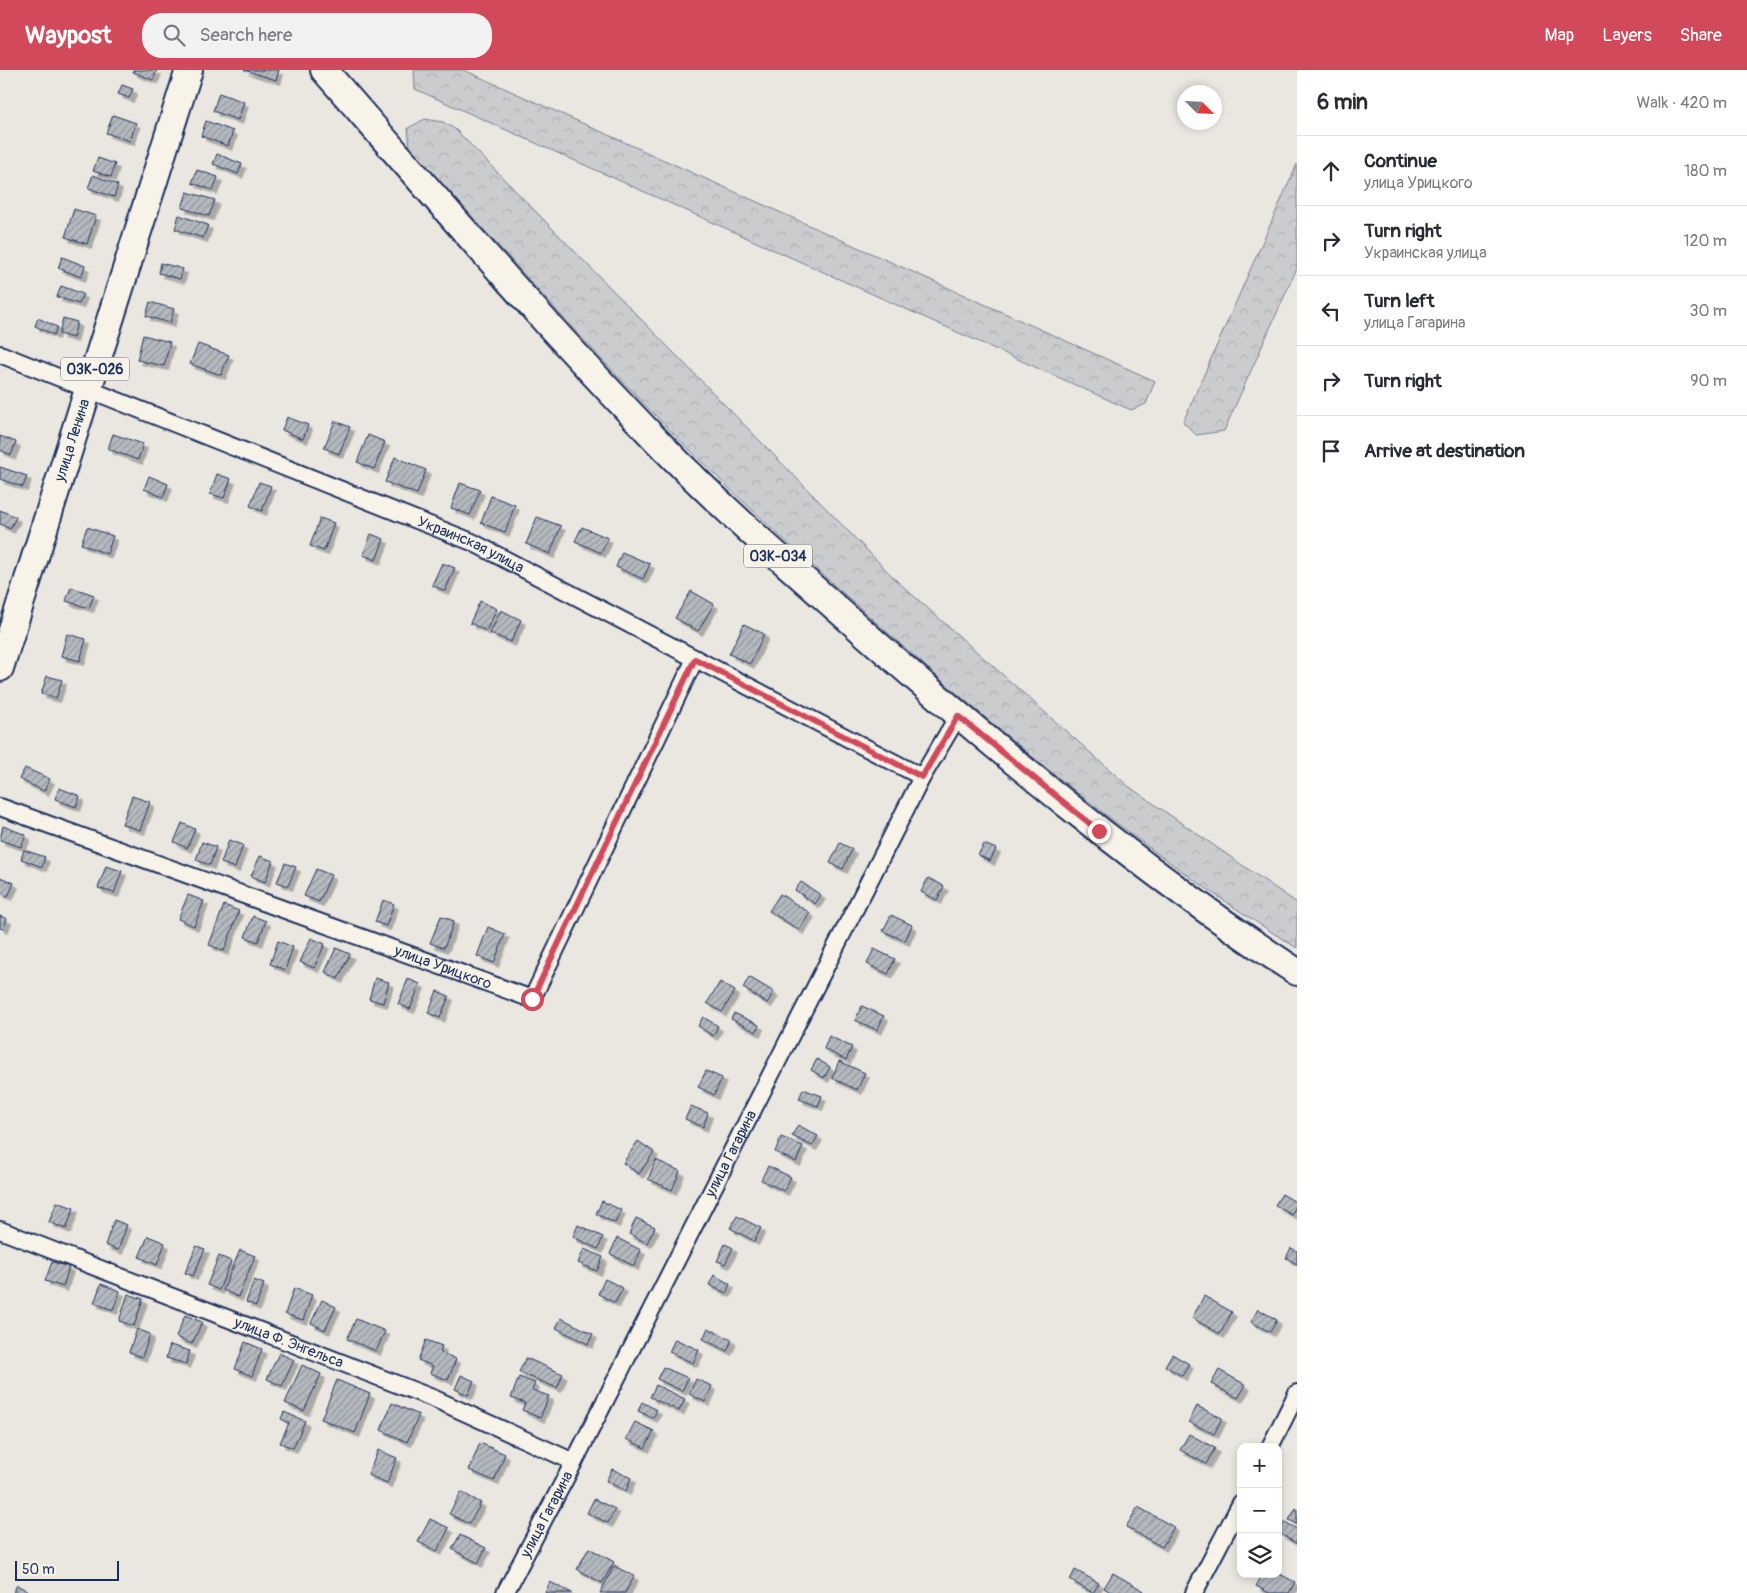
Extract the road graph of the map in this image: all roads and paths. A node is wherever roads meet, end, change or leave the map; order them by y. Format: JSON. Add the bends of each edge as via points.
{"nodes":[{"id":1,"x":189,"y":70,"type":"edge"},
{"id":2,"x":324,"y":70,"type":"edge"},
{"id":3,"x":0,"y":354,"type":"edge"},
{"id":4,"x":88,"y":390,"type":"junction"},
{"id":5,"x":695,"y":659,"type":"junction"},
{"id":6,"x":0,"y":668,"type":"edge"},
{"id":7,"x":958,"y":716,"type":"junction"},
{"id":8,"x":922,"y":777,"type":"junction"},
{"id":9,"x":0,"y":807,"type":"edge"},
{"id":10,"x":1297,"y":972,"type":"edge"},
{"id":11,"x":0,"y":1230,"type":"edge"},
{"id":12,"x":1297,"y":1393,"type":"edge"},
{"id":13,"x":1272,"y":1443,"type":"edge"},
{"id":14,"x":574,"y":1462,"type":"junction"},
{"id":15,"x":1237,"y":1511,"type":"edge"},
{"id":16,"x":505,"y":1593,"type":"edge"},
{"id":17,"x":1194,"y":1593,"type":"edge"}],
"edges":[{"from":1,"to":4,"type":"main road","name":"улица Ленина","number":"03К-026"},
{"from":2,"to":7,"type":"main road","number":"03К-034","via":[[466,233],[660,443],[778,557]]},
{"from":3,"to":4,"type":"street","name":"Украинская улица"},
{"from":4,"to":5,"type":"street","name":"Украинская улица","via":[[472,542]]},
{"from":4,"to":6,"type":"main road","name":"улица Ленина","number":"03К-026"},
{"from":5,"to":8,"type":"street","name":"Украинская улица"},
{"from":5,"to":9,"type":"street","name":"улица Урицкого","via":[[532,999]]},
{"from":7,"to":8,"type":"street","name":"улица Гагарина"},
{"from":7,"to":10,"type":"main road","number":"03К-034","via":[[1099,831]]},
{"from":8,"to":14,"type":"street","name":"улица Гагарина"},
{"from":11,"to":14,"type":"street","name":"улица Ф. Энгельса","via":[[435,1399]]},
{"from":12,"to":13,"type":"street"},
{"from":14,"to":16,"type":"street","name":"улица Гагарина"},
{"from":15,"to":17,"type":"street"}]}
